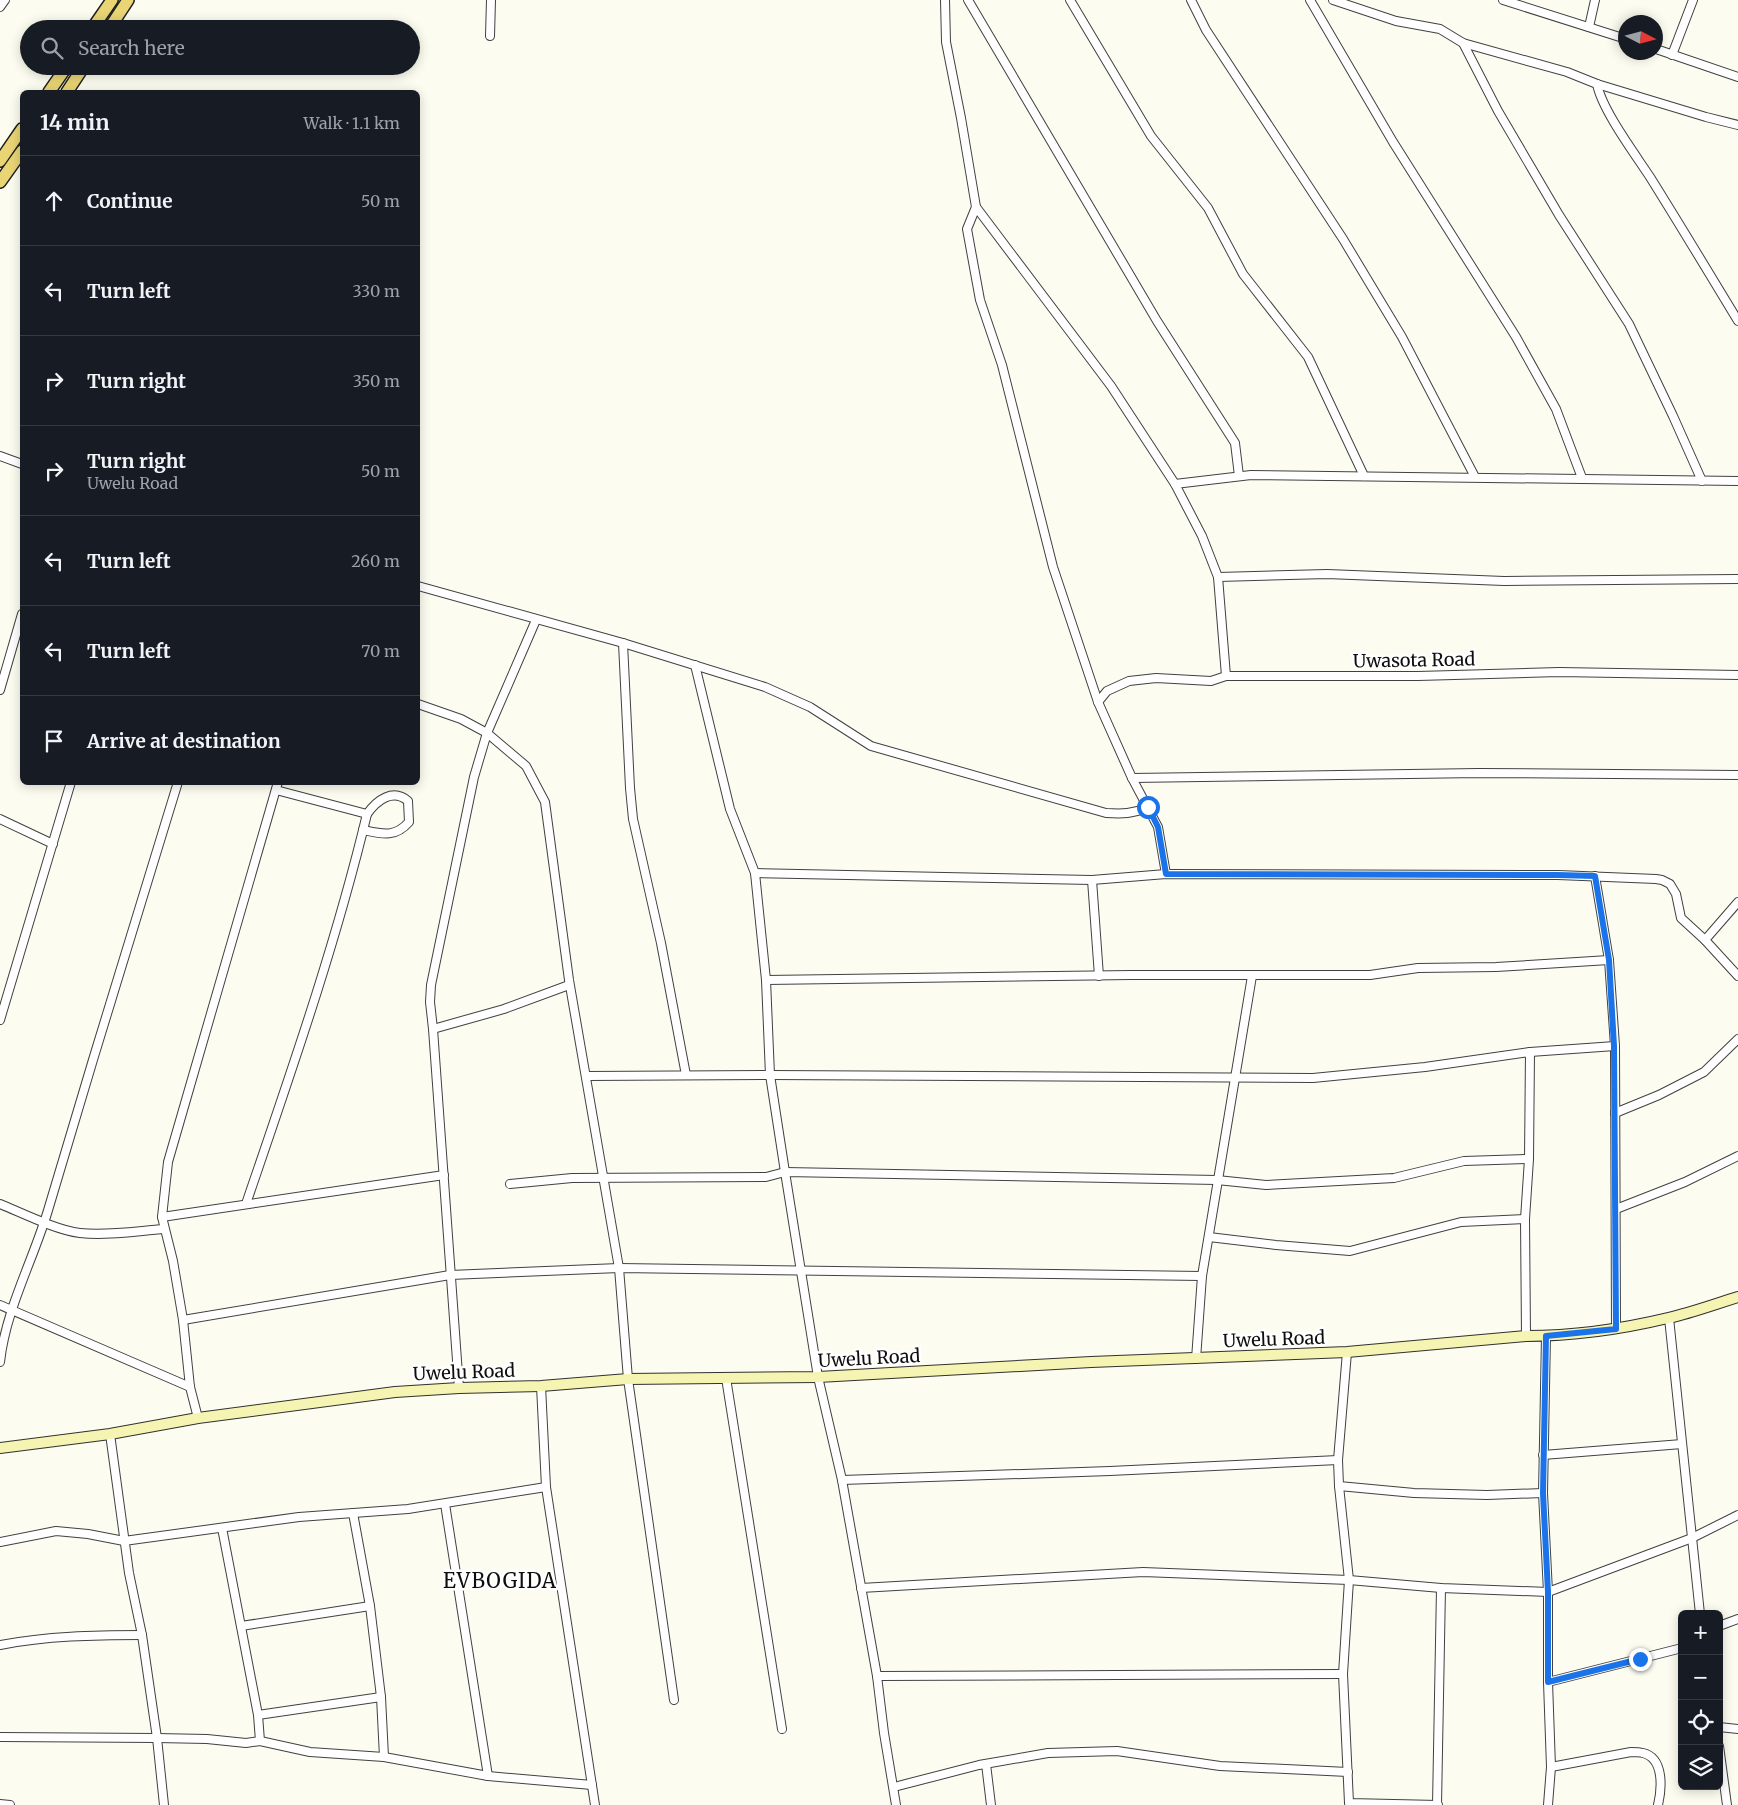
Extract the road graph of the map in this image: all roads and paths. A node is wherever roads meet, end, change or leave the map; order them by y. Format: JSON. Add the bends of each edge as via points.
{"nodes":[{"id":1,"x":5,"y":0,"type":"edge"},
{"id":2,"x":112,"y":0,"type":"edge"},
{"id":3,"x":128,"y":0,"type":"edge"},
{"id":4,"x":491,"y":0,"type":"edge"},
{"id":5,"x":945,"y":0,"type":"edge"},
{"id":6,"x":968,"y":0,"type":"edge"},
{"id":7,"x":1070,"y":0,"type":"edge"},
{"id":8,"x":1191,"y":0,"type":"edge"},
{"id":9,"x":1310,"y":0,"type":"edge"},
{"id":10,"x":1333,"y":0,"type":"edge"},
{"id":11,"x":1503,"y":0,"type":"edge"},
{"id":12,"x":1595,"y":0,"type":"edge"},
{"id":13,"x":1693,"y":0,"type":"edge"},
{"id":14,"x":0,"y":7,"type":"edge"},
{"id":15,"x":98,"y":20,"type":"edge"},
{"id":16,"x":115,"y":20,"type":"edge"},
{"id":17,"x":1590,"y":27,"type":"junction"},
{"id":18,"x":490,"y":36,"type":"dead end"},
{"id":19,"x":1618,"y":36,"type":"edge"},
{"id":20,"x":1463,"y":43,"type":"junction"},
{"id":21,"x":1663,"y":52,"type":"edge"},
{"id":22,"x":1672,"y":55,"type":"junction"},
{"id":23,"x":61,"y":75,"type":"edge"},
{"id":24,"x":77,"y":75,"type":"edge"},
{"id":25,"x":1738,"y":77,"type":"edge"},
{"id":26,"x":1597,"y":84,"type":"junction"},
{"id":27,"x":52,"y":88,"type":"edge"},
{"id":28,"x":66,"y":90,"type":"edge"},
{"id":29,"x":1738,"y":125,"type":"edge"},
{"id":30,"x":20,"y":131,"type":"edge"},
{"id":31,"x":20,"y":154,"type":"edge"},
{"id":32,"x":1,"y":155,"type":"edge"},
{"id":33,"x":0,"y":182,"type":"edge"},
{"id":34,"x":976,"y":207,"type":"junction"},
{"id":35,"x":1738,"y":321,"type":"edge"},
{"id":36,"x":0,"y":456,"type":"edge"},
{"id":37,"x":20,"y":463,"type":"edge"},
{"id":38,"x":1239,"y":476,"type":"junction"},
{"id":39,"x":1364,"y":476,"type":"junction"},
{"id":40,"x":1475,"y":477,"type":"junction"},
{"id":41,"x":1582,"y":478,"type":"junction"},
{"id":42,"x":1702,"y":481,"type":"junction"},
{"id":43,"x":1738,"y":481,"type":"edge"},
{"id":44,"x":1175,"y":484,"type":"junction"},
{"id":45,"x":1218,"y":577,"type":"junction"},
{"id":46,"x":1738,"y":579,"type":"edge"},
{"id":47,"x":420,"y":587,"type":"edge"},
{"id":48,"x":536,"y":620,"type":"junction"},
{"id":49,"x":20,"y":621,"type":"edge"},
{"id":50,"x":623,"y":644,"type":"junction"},
{"id":51,"x":695,"y":665,"type":"junction"},
{"id":52,"x":1738,"y":675,"type":"edge"},
{"id":53,"x":1226,"y":676,"type":"junction"},
{"id":54,"x":0,"y":690,"type":"edge"},
{"id":55,"x":1098,"y":702,"type":"junction"},
{"id":56,"x":420,"y":705,"type":"edge"},
{"id":57,"x":487,"y":733,"type":"junction"},
{"id":58,"x":1738,"y":775,"type":"edge"},
{"id":59,"x":1132,"y":778,"type":"junction"},
{"id":60,"x":70,"y":785,"type":"edge"},
{"id":61,"x":177,"y":785,"type":"edge"},
{"id":62,"x":277,"y":786,"type":"edge"},
{"id":63,"x":1148,"y":807,"type":"junction"},
{"id":64,"x":367,"y":814,"type":"junction"},
{"id":65,"x":0,"y":819,"type":"edge"},
{"id":66,"x":363,"y":830,"type":"junction"},
{"id":67,"x":53,"y":844,"type":"junction"},
{"id":68,"x":755,"y":873,"type":"junction"},
{"id":69,"x":1166,"y":874,"type":"junction"},
{"id":70,"x":1595,"y":876,"type":"junction"},
{"id":71,"x":1092,"y":880,"type":"junction"},
{"id":72,"x":1738,"y":902,"type":"edge"},
{"id":73,"x":1705,"y":940,"type":"junction"},
{"id":74,"x":1609,"y":960,"type":"junction"},
{"id":75,"x":1099,"y":976,"type":"junction"},
{"id":76,"x":1252,"y":976,"type":"junction"},
{"id":77,"x":1738,"y":976,"type":"edge"},
{"id":78,"x":766,"y":980,"type":"junction"},
{"id":79,"x":570,"y":985,"type":"junction"},
{"id":80,"x":0,"y":1020,"type":"edge"},
{"id":81,"x":433,"y":1029,"type":"junction"},
{"id":82,"x":1738,"y":1039,"type":"edge"},
{"id":83,"x":1614,"y":1046,"type":"junction"},
{"id":84,"x":1530,"y":1052,"type":"junction"},
{"id":85,"x":686,"y":1075,"type":"junction"},
{"id":86,"x":770,"y":1075,"type":"junction"},
{"id":87,"x":586,"y":1076,"type":"junction"},
{"id":88,"x":1235,"y":1077,"type":"junction"},
{"id":89,"x":1615,"y":1114,"type":"junction"},
{"id":90,"x":1738,"y":1156,"type":"edge"},
{"id":91,"x":1529,"y":1159,"type":"junction"},
{"id":92,"x":785,"y":1172,"type":"junction"},
{"id":93,"x":444,"y":1175,"type":"junction"},
{"id":94,"x":604,"y":1178,"type":"junction"},
{"id":95,"x":1217,"y":1180,"type":"junction"},
{"id":96,"x":510,"y":1184,"type":"dead end"},
{"id":97,"x":0,"y":1204,"type":"edge"},
{"id":98,"x":246,"y":1204,"type":"junction"},
{"id":99,"x":1616,"y":1209,"type":"junction"},
{"id":100,"x":162,"y":1217,"type":"junction"},
{"id":101,"x":1525,"y":1219,"type":"junction"},
{"id":102,"x":44,"y":1222,"type":"junction"},
{"id":103,"x":164,"y":1229,"type":"junction"},
{"id":104,"x":1209,"y":1237,"type":"junction"},
{"id":105,"x":620,"y":1268,"type":"junction"},
{"id":106,"x":800,"y":1271,"type":"junction"},
{"id":107,"x":450,"y":1275,"type":"junction"},
{"id":108,"x":1202,"y":1276,"type":"junction"},
{"id":109,"x":1738,"y":1297,"type":"edge"},
{"id":110,"x":0,"y":1304,"type":"edge"},
{"id":111,"x":12,"y":1309,"type":"junction"},
{"id":112,"x":1669,"y":1318,"type":"junction"},
{"id":113,"x":183,"y":1320,"type":"junction"},
{"id":114,"x":1616,"y":1329,"type":"junction"},
{"id":115,"x":1526,"y":1336,"type":"junction"},
{"id":116,"x":1546,"y":1336,"type":"junction"},
{"id":117,"x":1347,"y":1352,"type":"junction"},
{"id":118,"x":1196,"y":1359,"type":"junction"},
{"id":119,"x":0,"y":1362,"type":"edge"},
{"id":120,"x":818,"y":1377,"type":"junction"},
{"id":121,"x":726,"y":1378,"type":"junction"},
{"id":122,"x":628,"y":1379,"type":"junction"},
{"id":123,"x":541,"y":1386,"type":"junction"},
{"id":124,"x":190,"y":1387,"type":"junction"},
{"id":125,"x":459,"y":1388,"type":"junction"},
{"id":126,"x":198,"y":1418,"type":"junction"},
{"id":127,"x":110,"y":1434,"type":"junction"},
{"id":128,"x":1682,"y":1444,"type":"junction"},
{"id":129,"x":0,"y":1448,"type":"edge"},
{"id":130,"x":1544,"y":1455,"type":"junction"},
{"id":131,"x":1338,"y":1460,"type":"junction"},
{"id":132,"x":842,"y":1480,"type":"junction"},
{"id":133,"x":546,"y":1486,"type":"junction"},
{"id":134,"x":1338,"y":1486,"type":"junction"},
{"id":135,"x":1543,"y":1493,"type":"junction"},
{"id":136,"x":445,"y":1504,"type":"junction"},
{"id":137,"x":353,"y":1513,"type":"junction"},
{"id":138,"x":1738,"y":1514,"type":"edge"},
{"id":139,"x":222,"y":1528,"type":"junction"},
{"id":140,"x":1692,"y":1538,"type":"junction"},
{"id":141,"x":124,"y":1541,"type":"junction"},
{"id":142,"x":0,"y":1542,"type":"edge"},
{"id":143,"x":1349,"y":1580,"type":"junction"},
{"id":144,"x":861,"y":1588,"type":"junction"},
{"id":145,"x":1441,"y":1588,"type":"junction"},
{"id":146,"x":1548,"y":1592,"type":"junction"},
{"id":147,"x":370,"y":1606,"type":"junction"},
{"id":148,"x":1700,"y":1610,"type":"edge"},
{"id":149,"x":1738,"y":1619,"type":"edge"},
{"id":150,"x":1723,"y":1625,"type":"edge"},
{"id":151,"x":241,"y":1626,"type":"junction"},
{"id":152,"x":142,"y":1635,"type":"junction"},
{"id":153,"x":0,"y":1645,"type":"edge"},
{"id":154,"x":1678,"y":1649,"type":"edge"},
{"id":155,"x":1344,"y":1674,"type":"junction"},
{"id":156,"x":877,"y":1676,"type":"junction"},
{"id":157,"x":1548,"y":1682,"type":"junction"},
{"id":158,"x":381,"y":1697,"type":"junction"},
{"id":159,"x":674,"y":1700,"type":"dead end"},
{"id":160,"x":258,"y":1716,"type":"junction"},
{"id":161,"x":1723,"y":1728,"type":"edge"},
{"id":162,"x":782,"y":1729,"type":"dead end"},
{"id":163,"x":1738,"y":1730,"type":"edge"},
{"id":164,"x":0,"y":1737,"type":"edge"},
{"id":165,"x":157,"y":1738,"type":"junction"},
{"id":166,"x":260,"y":1741,"type":"junction"},
{"id":167,"x":384,"y":1757,"type":"junction"},
{"id":168,"x":986,"y":1764,"type":"junction"},
{"id":169,"x":1551,"y":1767,"type":"junction"},
{"id":170,"x":1348,"y":1772,"type":"junction"},
{"id":171,"x":488,"y":1776,"type":"junction"},
{"id":172,"x":1723,"y":1776,"type":"edge"},
{"id":173,"x":592,"y":1785,"type":"junction"},
{"id":174,"x":894,"y":1787,"type":"junction"},
{"id":175,"x":0,"y":1804,"type":"edge"},
{"id":176,"x":10,"y":1805,"type":"edge"},
{"id":177,"x":164,"y":1805,"type":"edge"},
{"id":178,"x":595,"y":1805,"type":"edge"},
{"id":179,"x":896,"y":1805,"type":"edge"},
{"id":180,"x":991,"y":1805,"type":"edge"},
{"id":181,"x":1437,"y":1805,"type":"edge"},
{"id":182,"x":1548,"y":1805,"type":"edge"},
{"id":183,"x":1658,"y":1805,"type":"edge"},
{"id":184,"x":1727,"y":1805,"type":"edge"}],
"edges":[{"from":1,"to":14,"type":"street"},
{"from":2,"to":15,"type":"main road"},
{"from":3,"to":16,"type":"main road"},
{"from":4,"to":18,"type":"street"},
{"from":5,"to":34,"type":"street","via":[[946,42]]},
{"from":6,"to":38,"type":"street","via":[[1157,321],[1234,443]]},
{"from":7,"to":39,"type":"street","via":[[1152,136],[1208,208],[1243,274],[1308,357]]},
{"from":8,"to":40,"type":"street","via":[[1206,30],[1343,239],[1402,337]]},
{"from":9,"to":41,"type":"street","via":[[1393,142],[1516,337],[1556,409]]},
{"from":10,"to":20,"type":"street","via":[[1396,21],[1440,29]]},
{"from":11,"to":17,"type":"street"},
{"from":12,"to":17,"type":"street"},
{"from":13,"to":22,"type":"street"},
{"from":17,"to":19,"type":"street"},
{"from":20,"to":26,"type":"street","via":[[1567,72]]},
{"from":20,"to":42,"type":"street","via":[[1554,207],[1629,324]]},
{"from":21,"to":22,"type":"street"},
{"from":22,"to":25,"type":"street"},
{"from":23,"to":27,"type":"main road"},
{"from":24,"to":28,"type":"main road"},
{"from":26,"to":29,"type":"street"},
{"from":26,"to":35,"type":"street","via":[[1620,131]]},
{"from":30,"to":32,"type":"main road"},
{"from":31,"to":33,"type":"main road"},
{"from":34,"to":44,"type":"street","via":[[1110,386]]},
{"from":34,"to":55,"type":"street","via":[[967,229],[980,300],[1002,365],[1053,567]]},
{"from":36,"to":37,"type":"street"},
{"from":38,"to":39,"type":"street"},
{"from":38,"to":44,"type":"street"},
{"from":39,"to":40,"type":"street"},
{"from":40,"to":41,"type":"street"},
{"from":41,"to":42,"type":"street"},
{"from":42,"to":43,"type":"street"},
{"from":44,"to":45,"type":"street","via":[[1202,536]]},
{"from":45,"to":46,"type":"street","via":[[1327,574],[1504,581]]},
{"from":45,"to":53,"type":"street"},
{"from":47,"to":48,"type":"street"},
{"from":48,"to":50,"type":"street"},
{"from":48,"to":57,"type":"street"},
{"from":49,"to":54,"type":"street"},
{"from":50,"to":51,"type":"street"},
{"from":50,"to":85,"type":"street","via":[[633,819]]},
{"from":51,"to":63,"type":"street","via":[[765,687],[810,707],[871,746],[1106,813],[1135,813]]},
{"from":51,"to":68,"type":"street","via":[[730,809]]},
{"from":52,"to":53,"type":"street","name":"Uwasota Road","via":[[1559,672]]},
{"from":53,"to":55,"type":"street","name":"Uwasota Road","via":[[1211,681],[1156,678],[1129,682],[1108,690]]},
{"from":55,"to":59,"type":"street"},
{"from":56,"to":57,"type":"street","via":[[461,719]]},
{"from":57,"to":79,"type":"street","via":[[526,766],[545,802]]},
{"from":57,"to":81,"type":"street","via":[[474,777],[431,985]]},
{"from":58,"to":59,"type":"street","via":[[1479,773]]},
{"from":59,"to":63,"type":"street"},
{"from":60,"to":67,"type":"street"},
{"from":61,"to":102,"type":"street"},
{"from":62,"to":64,"type":"street"},
{"from":62,"to":100,"type":"street","via":[[168,1162]]},
{"from":63,"to":69,"type":"street","via":[[1158,827]]},
{"from":64,"to":66,"type":"street"},
{"from":64,"to":66,"type":"street","via":[[381,799],[394,795],[408,801],[409,822],[402,830],[393,833]]},
{"from":65,"to":67,"type":"street"},
{"from":66,"to":98,"type":"street","via":[[329,957]]},
{"from":67,"to":80,"type":"street"},
{"from":68,"to":71,"type":"street"},
{"from":68,"to":78,"type":"street"},
{"from":69,"to":70,"type":"street"},
{"from":69,"to":71,"type":"street"},
{"from":70,"to":73,"type":"street","via":[[1662,880],[1670,884],[1676,894],[1681,918]]},
{"from":70,"to":74,"type":"street"},
{"from":71,"to":75,"type":"street"},
{"from":72,"to":73,"type":"street"},
{"from":73,"to":77,"type":"street"},
{"from":74,"to":76,"type":"street","via":[[1418,968],[1370,975]]},
{"from":74,"to":83,"type":"street"},
{"from":75,"to":76,"type":"street"},
{"from":75,"to":78,"type":"street"},
{"from":76,"to":88,"type":"street"},
{"from":78,"to":86,"type":"street"},
{"from":79,"to":81,"type":"street","via":[[504,1009]]},
{"from":79,"to":87,"type":"street"},
{"from":81,"to":93,"type":"street"},
{"from":82,"to":89,"type":"street","via":[[1704,1072]]},
{"from":83,"to":84,"type":"street"},
{"from":83,"to":89,"type":"street"},
{"from":84,"to":88,"type":"street","via":[[1313,1078]]},
{"from":84,"to":91,"type":"street"},
{"from":85,"to":86,"type":"street"},
{"from":85,"to":87,"type":"street"},
{"from":86,"to":88,"type":"street"},
{"from":86,"to":92,"type":"street"},
{"from":87,"to":94,"type":"street"},
{"from":88,"to":95,"type":"street"},
{"from":89,"to":99,"type":"street"},
{"from":90,"to":99,"type":"street","via":[[1686,1182]]},
{"from":91,"to":95,"type":"street","via":[[1464,1161],[1394,1178],[1266,1184]]},
{"from":91,"to":101,"type":"street"},
{"from":92,"to":94,"type":"street","via":[[766,1177]]},
{"from":92,"to":95,"type":"street"},
{"from":92,"to":106,"type":"street"},
{"from":93,"to":98,"type":"street"},
{"from":93,"to":107,"type":"street"},
{"from":94,"to":96,"type":"street"},
{"from":94,"to":105,"type":"street"},
{"from":95,"to":104,"type":"street"},
{"from":97,"to":102,"type":"street"},
{"from":98,"to":100,"type":"street"},
{"from":99,"to":114,"type":"street"},
{"from":100,"to":103,"type":"street"},
{"from":101,"to":104,"type":"street","via":[[1461,1222],[1350,1250]]},
{"from":101,"to":115,"type":"street"},
{"from":102,"to":103,"type":"street","via":[[79,1233]]},
{"from":102,"to":111,"type":"street"},
{"from":103,"to":113,"type":"street"},
{"from":104,"to":108,"type":"street"},
{"from":105,"to":106,"type":"street"},
{"from":105,"to":107,"type":"street"},
{"from":105,"to":122,"type":"street"},
{"from":106,"to":108,"type":"street"},
{"from":106,"to":120,"type":"street"},
{"from":107,"to":113,"type":"street"},
{"from":107,"to":125,"type":"street"},
{"from":108,"to":118,"type":"street"},
{"from":109,"to":112,"type":"street","name":"Uwelu Road"},
{"from":110,"to":111,"type":"street"},
{"from":111,"to":119,"type":"street"},
{"from":111,"to":124,"type":"street"},
{"from":112,"to":114,"type":"street","name":"Uwelu Road"},
{"from":112,"to":128,"type":"street"},
{"from":113,"to":124,"type":"street"},
{"from":114,"to":116,"type":"street","name":"Uwelu Road"},
{"from":115,"to":116,"type":"street","name":"Uwelu Road"},
{"from":115,"to":117,"type":"street","name":"Uwelu Road"},
{"from":116,"to":130,"type":"street"},
{"from":117,"to":118,"type":"street","name":"Uwelu Road"},
{"from":117,"to":131,"type":"street"},
{"from":118,"to":120,"type":"street","name":"Uwelu Road"},
{"from":120,"to":121,"type":"street","name":"Uwelu Road"},
{"from":120,"to":132,"type":"street"},
{"from":121,"to":122,"type":"street","name":"Uwelu Road"},
{"from":121,"to":162,"type":"street"},
{"from":122,"to":123,"type":"street","name":"Uwelu Road"},
{"from":122,"to":159,"type":"street"},
{"from":123,"to":125,"type":"street","name":"Uwelu Road"},
{"from":123,"to":133,"type":"street"},
{"from":124,"to":126,"type":"street"},
{"from":125,"to":126,"type":"street","name":"Uwelu Road","via":[[395,1392]]},
{"from":126,"to":127,"type":"street","name":"Uwelu Road"},
{"from":127,"to":129,"type":"street","name":"Uwelu Road"},
{"from":127,"to":141,"type":"street"},
{"from":128,"to":130,"type":"street"},
{"from":128,"to":140,"type":"street"},
{"from":130,"to":135,"type":"street"},
{"from":131,"to":132,"type":"street"},
{"from":131,"to":134,"type":"street"},
{"from":132,"to":144,"type":"street"},
{"from":133,"to":136,"type":"street"},
{"from":133,"to":173,"type":"street"},
{"from":134,"to":135,"type":"street","via":[[1487,1496]]},
{"from":134,"to":143,"type":"street"},
{"from":135,"to":146,"type":"street"},
{"from":136,"to":137,"type":"street"},
{"from":136,"to":171,"type":"street"},
{"from":137,"to":139,"type":"street"},
{"from":137,"to":147,"type":"street"},
{"from":138,"to":140,"type":"street"},
{"from":139,"to":141,"type":"street"},
{"from":139,"to":151,"type":"street"},
{"from":140,"to":146,"type":"street"},
{"from":140,"to":148,"type":"street"},
{"from":141,"to":142,"type":"street","via":[[56,1532]]},
{"from":141,"to":152,"type":"street"},
{"from":143,"to":144,"type":"street","via":[[1143,1572]]},
{"from":143,"to":145,"type":"street"},
{"from":143,"to":155,"type":"street"},
{"from":144,"to":156,"type":"street"},
{"from":145,"to":146,"type":"street"},
{"from":145,"to":181,"type":"street"},
{"from":146,"to":157,"type":"street"},
{"from":147,"to":151,"type":"street"},
{"from":147,"to":158,"type":"street"},
{"from":149,"to":150,"type":"street"},
{"from":151,"to":160,"type":"street"},
{"from":152,"to":153,"type":"street","via":[[81,1635]]},
{"from":152,"to":165,"type":"street"},
{"from":154,"to":157,"type":"street"},
{"from":155,"to":156,"type":"street"},
{"from":155,"to":170,"type":"street"},
{"from":156,"to":174,"type":"street"},
{"from":157,"to":169,"type":"street"},
{"from":158,"to":160,"type":"street"},
{"from":158,"to":167,"type":"street"},
{"from":160,"to":166,"type":"street"},
{"from":161,"to":163,"type":"street"},
{"from":164,"to":165,"type":"street"},
{"from":165,"to":166,"type":"street"},
{"from":165,"to":177,"type":"street"},
{"from":166,"to":167,"type":"street","via":[[310,1752]]},
{"from":167,"to":171,"type":"street"},
{"from":168,"to":170,"type":"street","via":[[1048,1752],[1117,1751],[1220,1766]]},
{"from":168,"to":174,"type":"street"},
{"from":168,"to":180,"type":"street"},
{"from":169,"to":182,"type":"street"},
{"from":169,"to":183,"type":"street","via":[[1631,1752],[1644,1753],[1654,1760],[1661,1772]]},
{"from":170,"to":181,"type":"street","via":[[1349,1803]]},
{"from":171,"to":173,"type":"street"},
{"from":172,"to":184,"type":"street"},
{"from":173,"to":178,"type":"street"},
{"from":174,"to":179,"type":"street"},
{"from":175,"to":176,"type":"street"}]}
